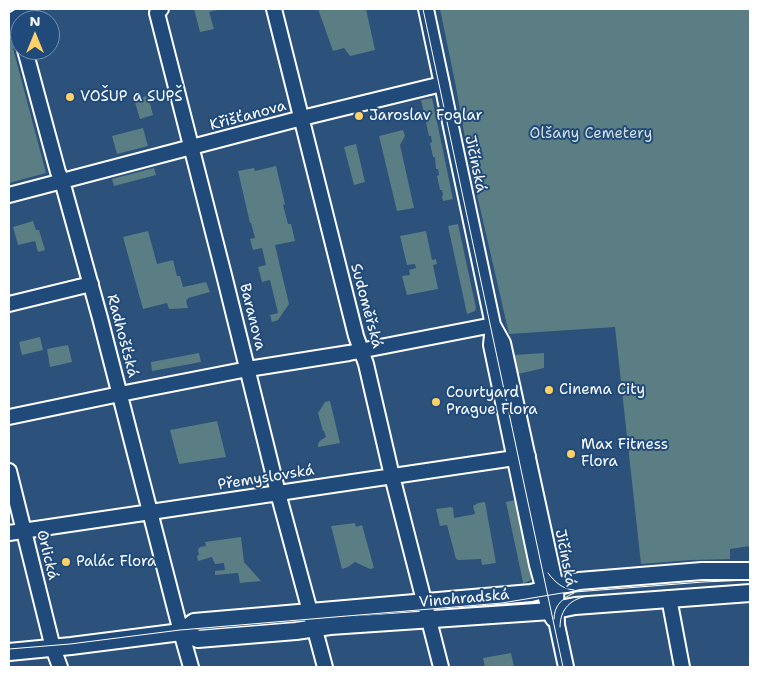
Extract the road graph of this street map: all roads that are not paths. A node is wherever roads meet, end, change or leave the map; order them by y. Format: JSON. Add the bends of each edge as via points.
{"nodes":[{"id":1,"x":30,"y":9,"type":"edge"},
{"id":2,"x":274,"y":9,"type":"edge"},
{"id":3,"x":426,"y":9,"type":"edge"},
{"id":4,"x":159,"y":11,"type":"edge"},
{"id":5,"x":9,"y":22,"type":"edge"},
{"id":6,"x":28,"y":60,"type":"edge"},
{"id":7,"x":442,"y":84,"type":"junction"},
{"id":8,"x":302,"y":118,"type":"junction"},
{"id":9,"x":191,"y":147,"type":"junction"},
{"id":10,"x":62,"y":181,"type":"junction"},
{"id":11,"x":9,"y":195,"type":"edge"},
{"id":12,"x":91,"y":284,"type":"junction"},
{"id":13,"x":9,"y":304,"type":"edge"},
{"id":14,"x":493,"y":325,"type":"junction"},
{"id":15,"x":361,"y":351,"type":"junction"},
{"id":16,"x":248,"y":369,"type":"junction"},
{"id":17,"x":120,"y":394,"type":"junction"},
{"id":18,"x":9,"y":417,"type":"edge"},
{"id":19,"x":521,"y":458,"type":"junction"},
{"id":20,"x":9,"y":471,"type":"edge"},
{"id":21,"x":392,"y":476,"type":"junction"},
{"id":22,"x":278,"y":493,"type":"junction"},
{"id":23,"x":151,"y":512,"type":"junction"},
{"id":24,"x":24,"y":531,"type":"junction"},
{"id":25,"x":9,"y":533,"type":"edge"},
{"id":26,"x":750,"y":571,"type":"edge"},
{"id":27,"x":550,"y":588,"type":"junction"},
{"id":28,"x":750,"y":593,"type":"edge"},
{"id":29,"x":669,"y":598,"type":"junction"},
{"id":30,"x":427,"y":611,"type":"junction"},
{"id":31,"x":310,"y":612,"type":"junction"},
{"id":32,"x":554,"y":615,"type":"junction"},
{"id":33,"x":315,"y":629,"type":"junction"},
{"id":34,"x":181,"y":632,"type":"junction"},
{"id":35,"x":53,"y":648,"type":"junction"},
{"id":36,"x":9,"y":652,"type":"edge"},
{"id":37,"x":60,"y":667,"type":"edge"},
{"id":38,"x":191,"y":667,"type":"edge"},
{"id":39,"x":325,"y":667,"type":"edge"},
{"id":40,"x":441,"y":667,"type":"edge"},
{"id":41,"x":566,"y":667,"type":"edge"},
{"id":42,"x":682,"y":667,"type":"edge"}],
"edges":[{"from":1,"to":5,"type":"street"},
{"from":2,"to":8,"type":"street","name":"Sudoměřská"},
{"from":3,"to":7,"type":"street","name":"Jičínská"},
{"from":4,"to":9,"type":"street","name":"Baranova"},
{"from":6,"to":10,"type":"street","name":"Radhošťská"},
{"from":7,"to":8,"type":"street","name":"Křišťanova"},
{"from":7,"to":14,"type":"street","name":"Jičínská"},
{"from":8,"to":9,"type":"street","name":"Křišťanova"},
{"from":8,"to":15,"type":"street","name":"Sudoměřská"},
{"from":9,"to":10,"type":"street","name":"Křišťanova"},
{"from":9,"to":16,"type":"street","name":"Baranova"},
{"from":10,"to":11,"type":"street","name":"Křišťanova"},
{"from":10,"to":12,"type":"street","name":"Radhošťská"},
{"from":12,"to":13,"type":"street"},
{"from":12,"to":17,"type":"street","name":"Radhošťská"},
{"from":14,"to":15,"type":"street"},
{"from":14,"to":19,"type":"street","name":"Jičínská","via":[[491,345]]},
{"from":15,"to":16,"type":"street"},
{"from":15,"to":21,"type":"street","name":"Sudoměřská"},
{"from":16,"to":17,"type":"street"},
{"from":16,"to":22,"type":"street","name":"Baranova"},
{"from":17,"to":18,"type":"street"},
{"from":17,"to":23,"type":"street","name":"Radhošťská"},
{"from":19,"to":21,"type":"street","name":"Přemyslovská"},
{"from":19,"to":27,"type":"street","name":"Jičínská"},
{"from":20,"to":24,"type":"street","name":"Orlická"},
{"from":21,"to":22,"type":"street","name":"Přemyslovská"},
{"from":21,"to":30,"type":"street","name":"Sudoměřská"},
{"from":22,"to":23,"type":"street","name":"Přemyslovská"},
{"from":22,"to":31,"type":"street","name":"Baranova"},
{"from":23,"to":24,"type":"street","name":"Přemyslovská"},
{"from":23,"to":34,"type":"street","name":"Radhošťská"},
{"from":24,"to":25,"type":"street","name":"Přemyslovská"},
{"from":24,"to":35,"type":"street","name":"Orlická"},
{"from":26,"to":27,"type":"main road","name":"Vinohradská","via":[[702,571],[579,581]]},
{"from":27,"to":30,"type":"main road","name":"Vinohradská"},
{"from":27,"to":32,"type":"street","name":"Jičínská"},
{"from":28,"to":29,"type":"main road","name":"Vinohradská"},
{"from":29,"to":32,"type":"main road","name":"Vinohradská","via":[[575,606]]},
{"from":29,"to":42,"type":"street"},
{"from":30,"to":31,"type":"main road","name":"Vinohradská"},
{"from":30,"to":32,"type":"main road","name":"Vinohradská"},
{"from":30,"to":33,"type":"main road","name":"Vinohradská"},
{"from":30,"to":40,"type":"street","name":"Sudoměřská"},
{"from":31,"to":33,"type":"street","name":"Baranova"},
{"from":31,"to":34,"type":"main road","name":"Vinohradská","via":[[194,622]]},
{"from":32,"to":41,"type":"street","name":"Jičínská"},
{"from":33,"to":34,"type":"main road","name":"Vinohradská","via":[[198,639]]},
{"from":33,"to":39,"type":"street","name":"Baranova"},
{"from":34,"to":35,"type":"main road","name":"Vinohradská"},
{"from":34,"to":38,"type":"street","name":"Radhošťská"},
{"from":35,"to":36,"type":"main road","name":"Vinohradská"},
{"from":35,"to":37,"type":"street","name":"Orlická"}]}
